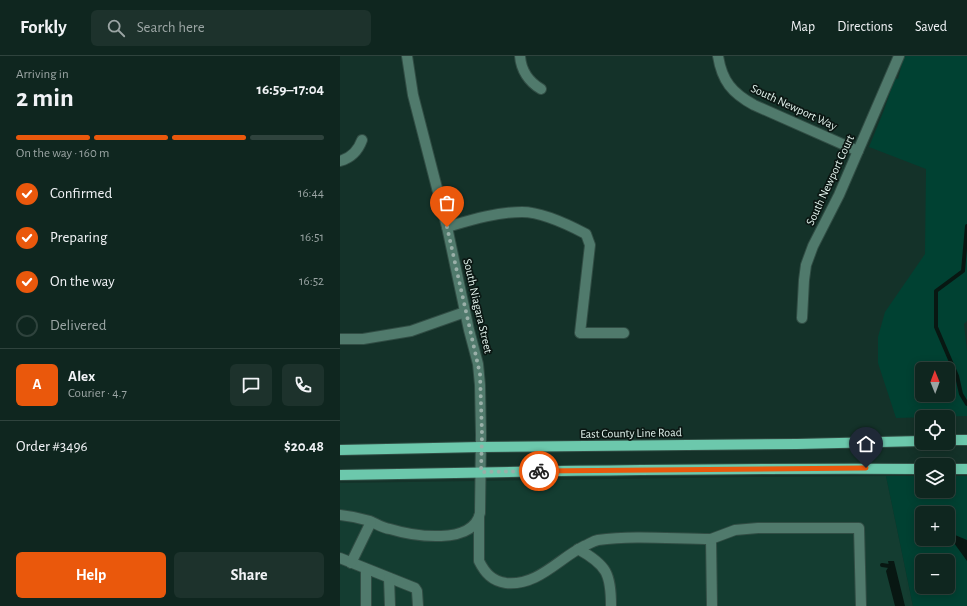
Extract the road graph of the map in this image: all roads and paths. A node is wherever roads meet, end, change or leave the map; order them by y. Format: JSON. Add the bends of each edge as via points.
{"nodes":[{"id":1,"x":407,"y":56,"type":"edge"},
{"id":2,"x":520,"y":56,"type":"edge"},
{"id":3,"x":718,"y":56,"type":"edge"},
{"id":4,"x":899,"y":56,"type":"edge"},
{"id":5,"x":541,"y":89,"type":"dead end"},
{"id":6,"x":362,"y":140,"type":"dead end"},
{"id":7,"x":858,"y":151,"type":"junction"},
{"id":8,"x":340,"y":161,"type":"edge"},
{"id":9,"x":447,"y":227,"type":"junction"},
{"id":10,"x":465,"y":312,"type":"junction"},
{"id":11,"x":802,"y":318,"type":"dead end"},
{"id":12,"x":624,"y":333,"type":"dead end"},
{"id":13,"x":340,"y":339,"type":"edge"},
{"id":14,"x":955,"y":440,"type":"edge"},
{"id":15,"x":967,"y":440,"type":"edge"},
{"id":16,"x":915,"y":441,"type":"edge"},
{"id":17,"x":481,"y":447,"type":"junction"},
{"id":18,"x":340,"y":450,"type":"edge"},
{"id":19,"x":915,"y":469,"type":"edge"},
{"id":20,"x":955,"y":469,"type":"edge"},
{"id":21,"x":967,"y":469,"type":"edge"},
{"id":22,"x":481,"y":472,"type":"junction"},
{"id":23,"x":340,"y":475,"type":"edge"},
{"id":24,"x":340,"y":515,"type":"edge"},
{"id":25,"x":479,"y":517,"type":"junction"},
{"id":26,"x":371,"y":522,"type":"junction"},
{"id":27,"x":711,"y":540,"type":"junction"},
{"id":28,"x":578,"y":549,"type":"junction"},
{"id":29,"x":340,"y":558,"type":"edge"},
{"id":30,"x":351,"y":564,"type":"junction"},
{"id":31,"x":366,"y":569,"type":"junction"},
{"id":32,"x":389,"y":578,"type":"junction"},
{"id":33,"x":366,"y":606,"type":"edge"},
{"id":34,"x":390,"y":606,"type":"edge"},
{"id":35,"x":418,"y":606,"type":"edge"},
{"id":36,"x":611,"y":606,"type":"edge"},
{"id":37,"x":712,"y":606,"type":"edge"},
{"id":38,"x":861,"y":606,"type":"edge"}],
"edges":[{"from":1,"to":9,"type":"street","name":"South Niagara Street","via":[[413,95]]},
{"from":2,"to":5,"type":"street","via":[[522,67],[529,79]]},
{"from":3,"to":7,"type":"street","name":"South Newport Way","via":[[723,76],[733,90],[744,99]]},
{"from":4,"to":7,"type":"street","name":"South Newport Court"},
{"from":6,"to":8,"type":"street","via":[[353,155]]},
{"from":7,"to":11,"type":"street","name":"South Newport Court","via":[[806,266]]},
{"from":9,"to":10,"type":"street","name":"South Niagara Street"},
{"from":9,"to":12,"type":"street","via":[[501,213],[524,212],[565,223],[586,234],[590,245],[580,333]]},
{"from":10,"to":13,"type":"street","via":[[411,331],[364,339]]},
{"from":10,"to":17,"type":"street","name":"South Niagara Street","via":[[480,374]]},
{"from":14,"to":15,"type":"main road"},
{"from":16,"to":17,"type":"main road","name":"East County Line Road"},
{"from":17,"to":18,"type":"main road","name":"East County Line Road"},
{"from":17,"to":22,"type":"street","name":"South Niagara Street"},
{"from":19,"to":22,"type":"main road"},
{"from":20,"to":21,"type":"main road"},
{"from":22,"to":23,"type":"main road"},
{"from":22,"to":25,"type":"street","name":"South Niagara Street"},
{"from":24,"to":26,"type":"street"},
{"from":25,"to":26,"type":"street","via":[[473,526],[460,533],[434,536],[401,532]]},
{"from":25,"to":28,"type":"street","name":"South Niagara Street","via":[[480,561],[485,572],[497,581],[514,584],[536,578]]},
{"from":26,"to":30,"type":"street"},
{"from":27,"to":28,"type":"street","name":"South Niagara Street","via":[[618,538],[596,541]]},
{"from":27,"to":37,"type":"street"},
{"from":27,"to":38,"type":"street","via":[[735,530],[758,528],[859,528]]},
{"from":28,"to":36,"type":"street","via":[[595,558],[604,569],[609,578]]},
{"from":29,"to":30,"type":"street"},
{"from":30,"to":31,"type":"street"},
{"from":31,"to":32,"type":"street"},
{"from":31,"to":33,"type":"street"},
{"from":32,"to":34,"type":"street"},
{"from":32,"to":35,"type":"street","via":[[415,588]]}]}
